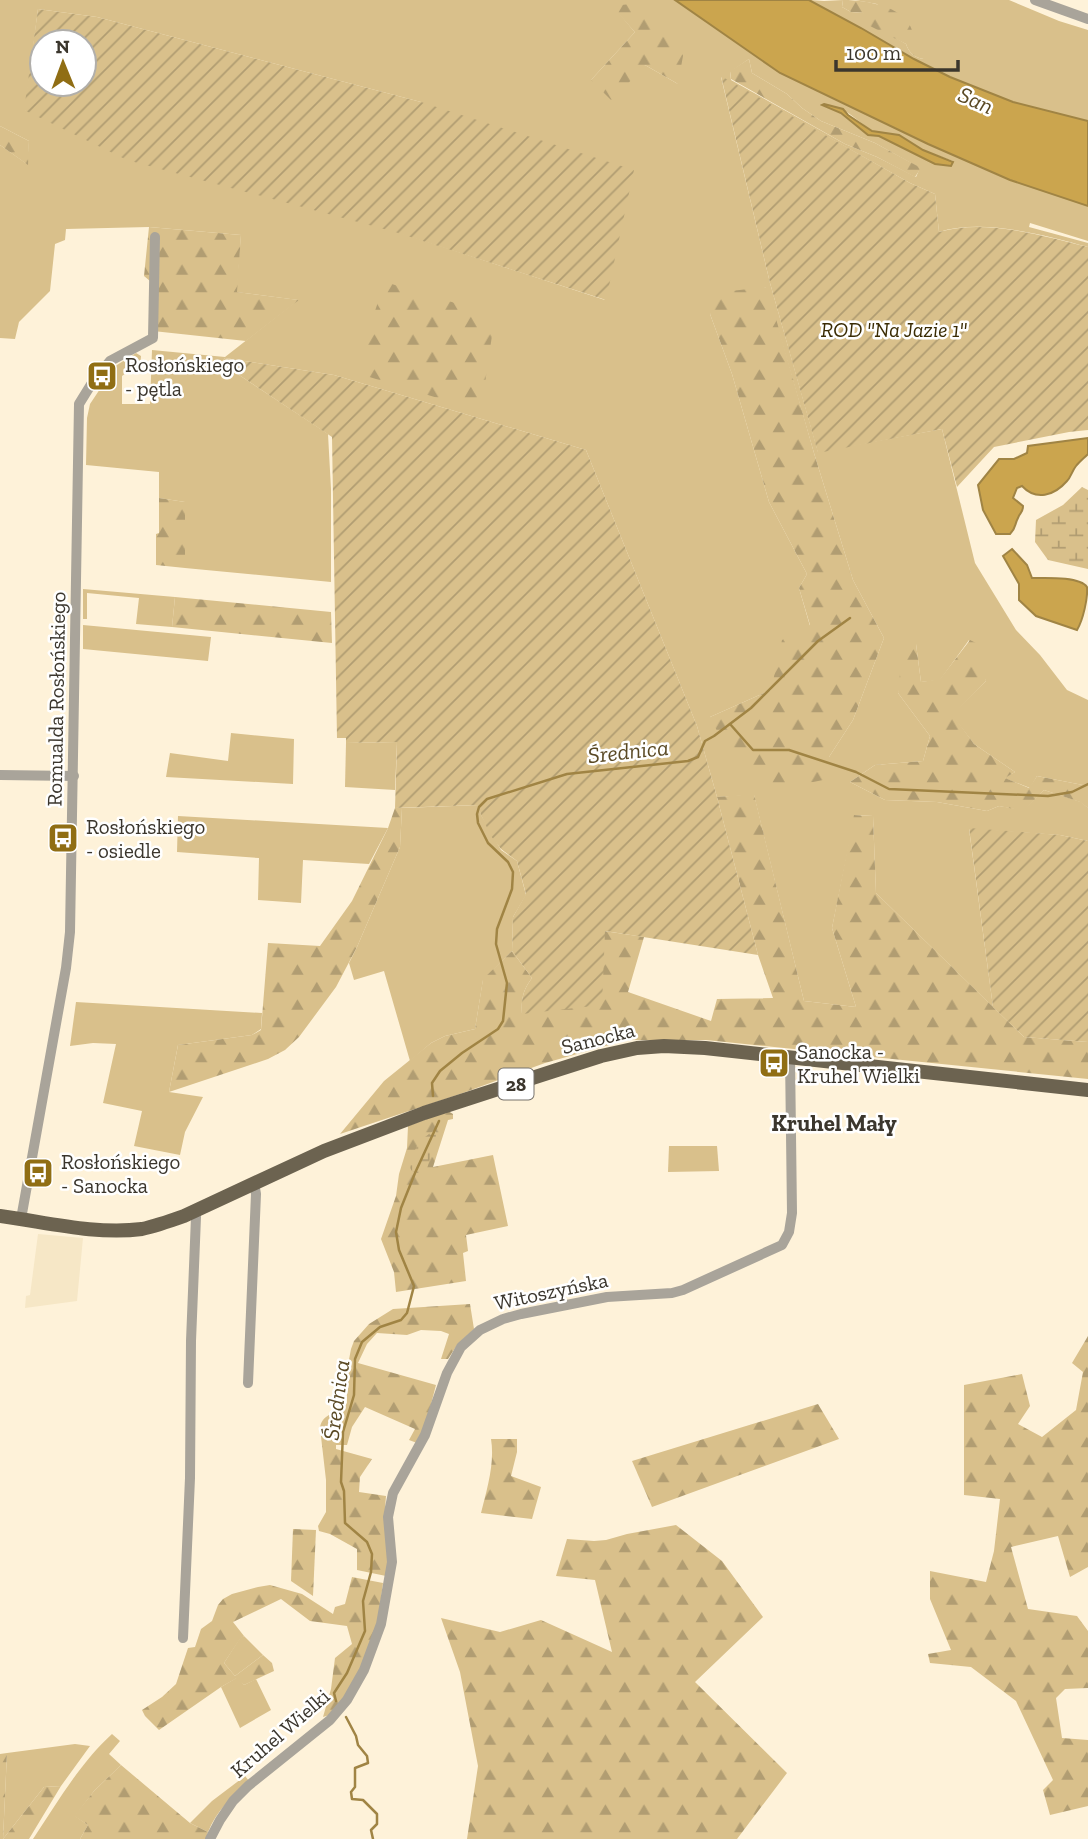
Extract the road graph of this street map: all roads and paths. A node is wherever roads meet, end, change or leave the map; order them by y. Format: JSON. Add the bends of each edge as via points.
{"nodes":[{"id":1,"x":1035,"y":0,"type":"edge"},
{"id":2,"x":1088,"y":19,"type":"edge"},
{"id":3,"x":155,"y":237,"type":"dead end"},
{"id":4,"x":0,"y":775,"type":"edge"},
{"id":5,"x":74,"y":776,"type":"junction"},
{"id":6,"x":790,"y":1056,"type":"junction"},
{"id":7,"x":1088,"y":1090,"type":"edge"},
{"id":8,"x":254,"y":1183,"type":"junction"},
{"id":9,"x":195,"y":1211,"type":"junction"},
{"id":10,"x":0,"y":1216,"type":"edge"},
{"id":11,"x":21,"y":1219,"type":"junction"},
{"id":12,"x":247,"y":1383,"type":"dead end"},
{"id":13,"x":183,"y":1638,"type":"dead end"},
{"id":14,"x":372,"y":1653,"type":"joint"},
{"id":15,"x":210,"y":1839,"type":"edge"}],
"edges":[{"from":1,"to":2,"type":"street"},
{"from":3,"to":5,"type":"street","name":"Romualda Rosłońskiego","via":[[153,338],[110,361],[79,404]]},
{"from":4,"to":5,"type":"street"},
{"from":5,"to":11,"type":"street","name":"Romualda Rosłońskiego","via":[[68,956]]},
{"from":6,"to":7,"type":"main road","name":"Sanocka","number":"28"},
{"from":6,"to":8,"type":"main road","name":"Sanocka","number":"28","via":[[676,1046],[624,1050],[424,1113]]},
{"from":6,"to":14,"type":"street","name":"Witoszyńska","via":[[792,1213],[782,1245],[684,1290],[589,1300],[503,1319],[480,1330],[461,1347],[425,1435],[393,1493],[388,1517],[392,1562]]},
{"from":8,"to":9,"type":"main road","name":"Sanocka","number":"28"},
{"from":8,"to":12,"type":"street"},
{"from":9,"to":11,"type":"main road","name":"Sanocka","number":"28","via":[[165,1223],[125,1229]]},
{"from":9,"to":13,"type":"street"},
{"from":10,"to":11,"type":"main road","number":"28"},
{"from":14,"to":15,"type":"street","name":"Kruhel Wielki","via":[[347,1700],[330,1720],[240,1794]]}]}
